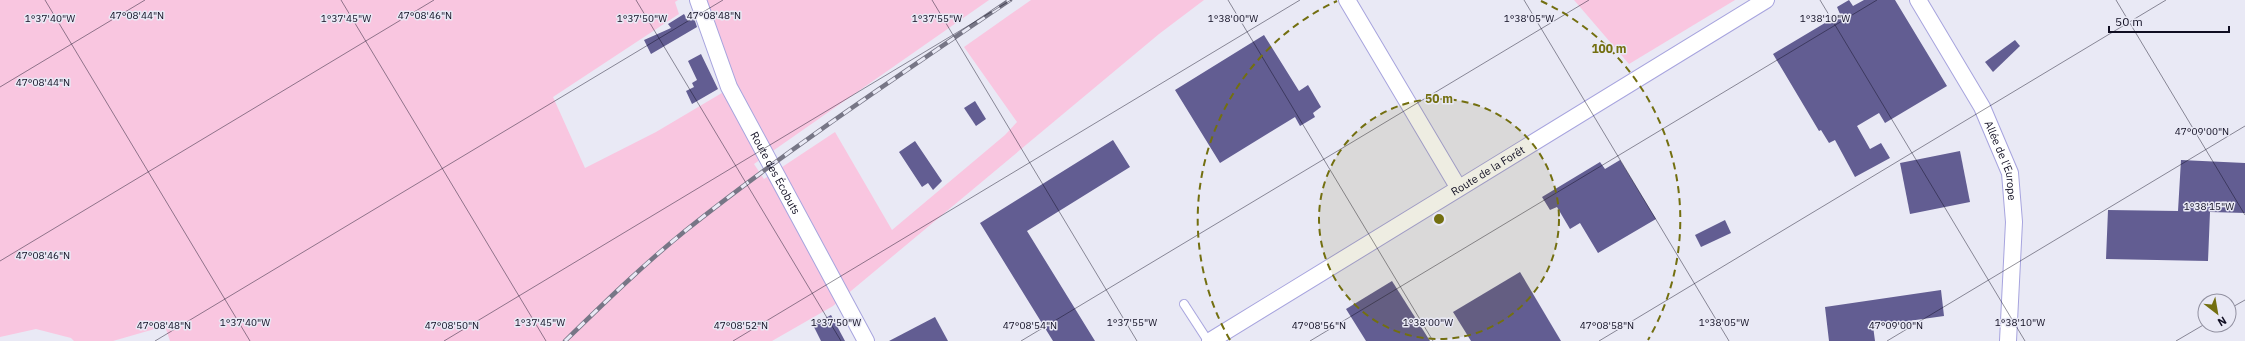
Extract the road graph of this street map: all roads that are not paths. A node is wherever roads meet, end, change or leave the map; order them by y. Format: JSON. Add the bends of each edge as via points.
{"nodes":[{"id":1,"x":698,"y":0,"type":"edge"},
{"id":2,"x":1347,"y":0,"type":"edge"},
{"id":3,"x":1766,"y":0,"type":"edge"},
{"id":4,"x":1918,"y":0,"type":"edge"},
{"id":5,"x":1458,"y":187,"type":"junction"},
{"id":6,"x":1184,"y":304,"type":"dead end"},
{"id":7,"x":866,"y":341,"type":"edge"},
{"id":8,"x":1209,"y":341,"type":"edge"},
{"id":9,"x":2008,"y":341,"type":"edge"}],
"edges":[{"from":1,"to":7,"type":"street","name":"Route des Écobuts","via":[[729,87]]},
{"from":2,"to":5,"type":"street"},
{"from":3,"to":5,"type":"street","name":"Route de la Forêt"},
{"from":4,"to":9,"type":"street","name":"Allée de l'Europe","via":[[1982,108],[2010,173],[2014,222]]},
{"from":5,"to":8,"type":"street","name":"Route de la Forêt"},
{"from":6,"to":8,"type":"lane"}]}
